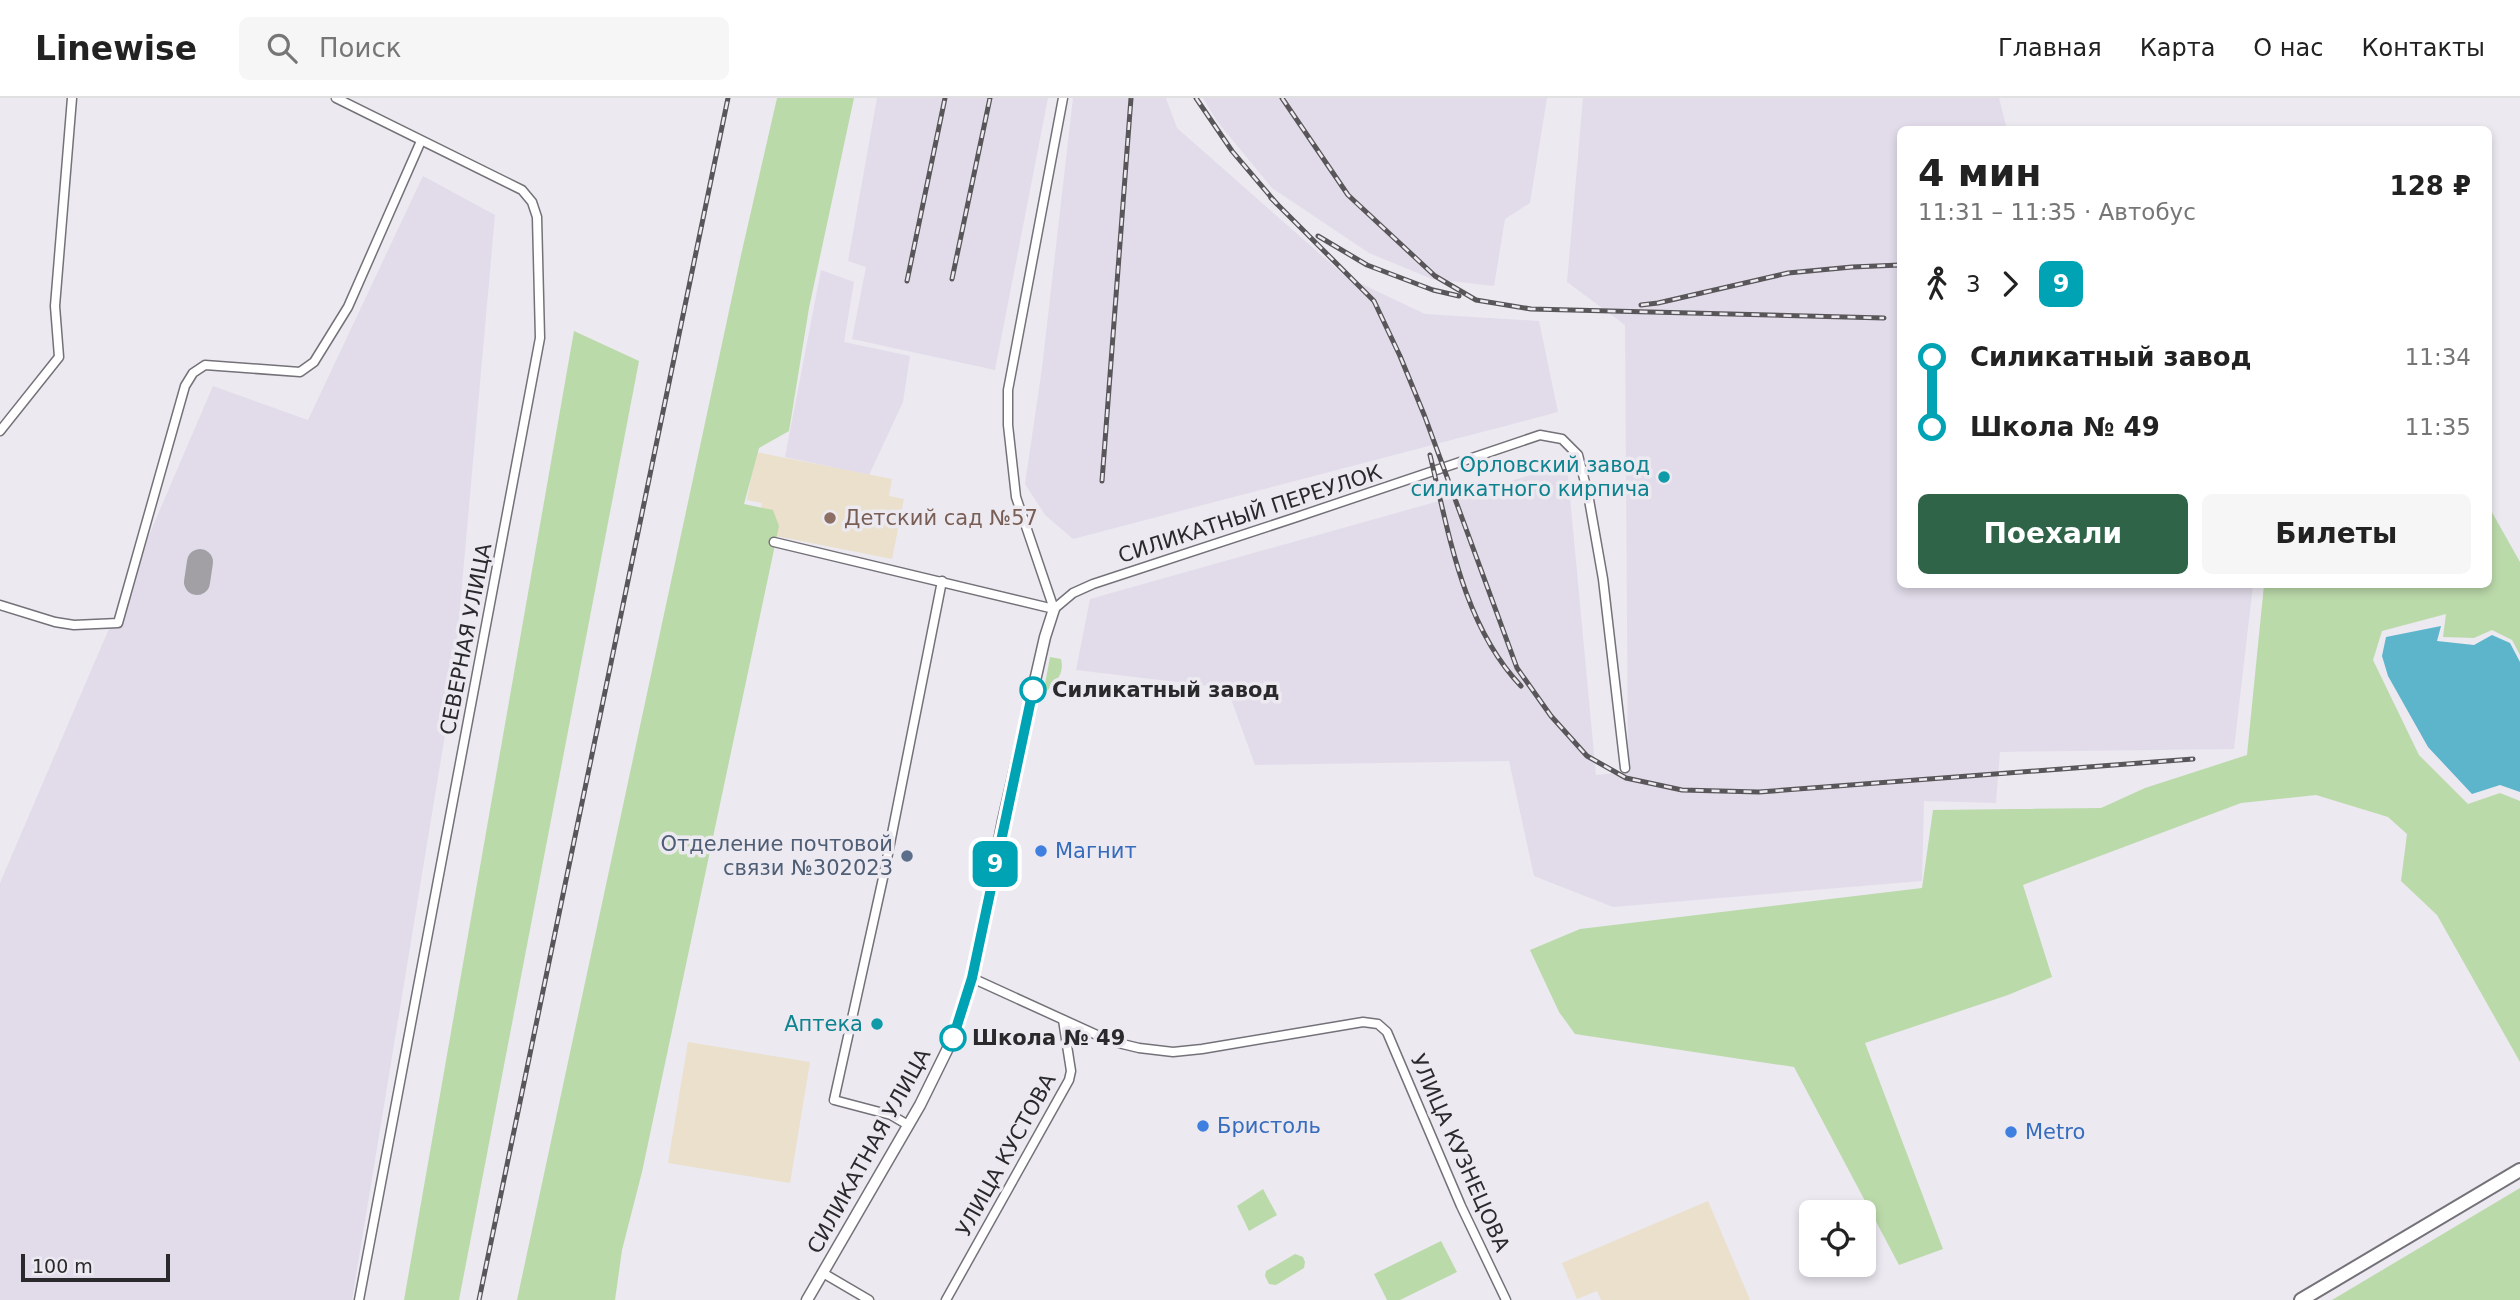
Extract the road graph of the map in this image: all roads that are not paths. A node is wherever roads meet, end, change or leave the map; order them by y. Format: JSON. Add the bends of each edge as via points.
{"nodes":[{"id":1,"x":72,"y":98,"type":"edge"},
{"id":2,"x":336,"y":98,"type":"edge"},
{"id":3,"x":1063,"y":98,"type":"edge"},
{"id":4,"x":421,"y":141,"type":"junction"},
{"id":5,"x":0,"y":430,"type":"edge"},
{"id":6,"x":774,"y":542,"type":"dead end"},
{"id":7,"x":942,"y":581,"type":"junction"},
{"id":8,"x":0,"y":605,"type":"edge"},
{"id":9,"x":1054,"y":609,"type":"junction"},
{"id":10,"x":1625,"y":768,"type":"dead end"},
{"id":11,"x":972,"y":978,"type":"junction"},
{"id":12,"x":1063,"y":1020,"type":"junction"},
{"id":13,"x":908,"y":1125,"type":"junction"},
{"id":14,"x":2520,"y":1170,"type":"edge"},
{"id":15,"x":823,"y":1273,"type":"junction"},
{"id":16,"x":359,"y":1300,"type":"edge"},
{"id":17,"x":807,"y":1300,"type":"edge"},
{"id":18,"x":869,"y":1300,"type":"edge"},
{"id":19,"x":946,"y":1300,"type":"edge"},
{"id":20,"x":1506,"y":1300,"type":"edge"},
{"id":21,"x":2301,"y":1300,"type":"edge"}],
"edges":[{"from":1,"to":5,"type":"street","via":[[55,306],[59,357]]},
{"from":2,"to":4,"type":"street","name":"СЕВЕРНАЯ УЛИЦА"},
{"from":3,"to":9,"type":"street","via":[[1008,390],[1016,497]]},
{"from":4,"to":8,"type":"street","via":[[348,307],[314,362],[300,372],[205,365],[193,373],[118,624],[55,622]]},
{"from":4,"to":16,"type":"street","name":"СЕВЕРНАЯ УЛИЦА","via":[[514,185],[532,202],[537,217],[540,338]]},
{"from":6,"to":7,"type":"street"},
{"from":7,"to":9,"type":"street"},
{"from":7,"to":13,"type":"street","via":[[834,1100],[891,1115]]},
{"from":9,"to":10,"type":"street","name":"СИЛИКАТНЫЙ ПЕРЕУЛОК","via":[[1093,584],[1540,435],[1562,439],[1578,454],[1588,494]]},
{"from":9,"to":11,"type":"street","name":"СИЛИКАТНАЯ УЛИЦА"},
{"from":11,"to":12,"type":"street"},
{"from":11,"to":13,"type":"street","name":"СИЛИКАТНАЯ УЛИЦА","via":[[951,1042]]},
{"from":12,"to":19,"type":"street","name":"УЛИЦА КУСТОВА","via":[[1069,1080]]},
{"from":12,"to":20,"type":"street","name":"УЛИЦА КУЗНЕЦОВА","via":[[1110,1041],[1173,1052],[1363,1022],[1378,1024],[1387,1032]]},
{"from":13,"to":15,"type":"street","name":"СИЛИКАТНАЯ УЛИЦА"},
{"from":14,"to":21,"type":"main road"},
{"from":15,"to":17,"type":"street","name":"СИЛИКАТНАЯ УЛИЦА"},
{"from":15,"to":18,"type":"street"}]}
